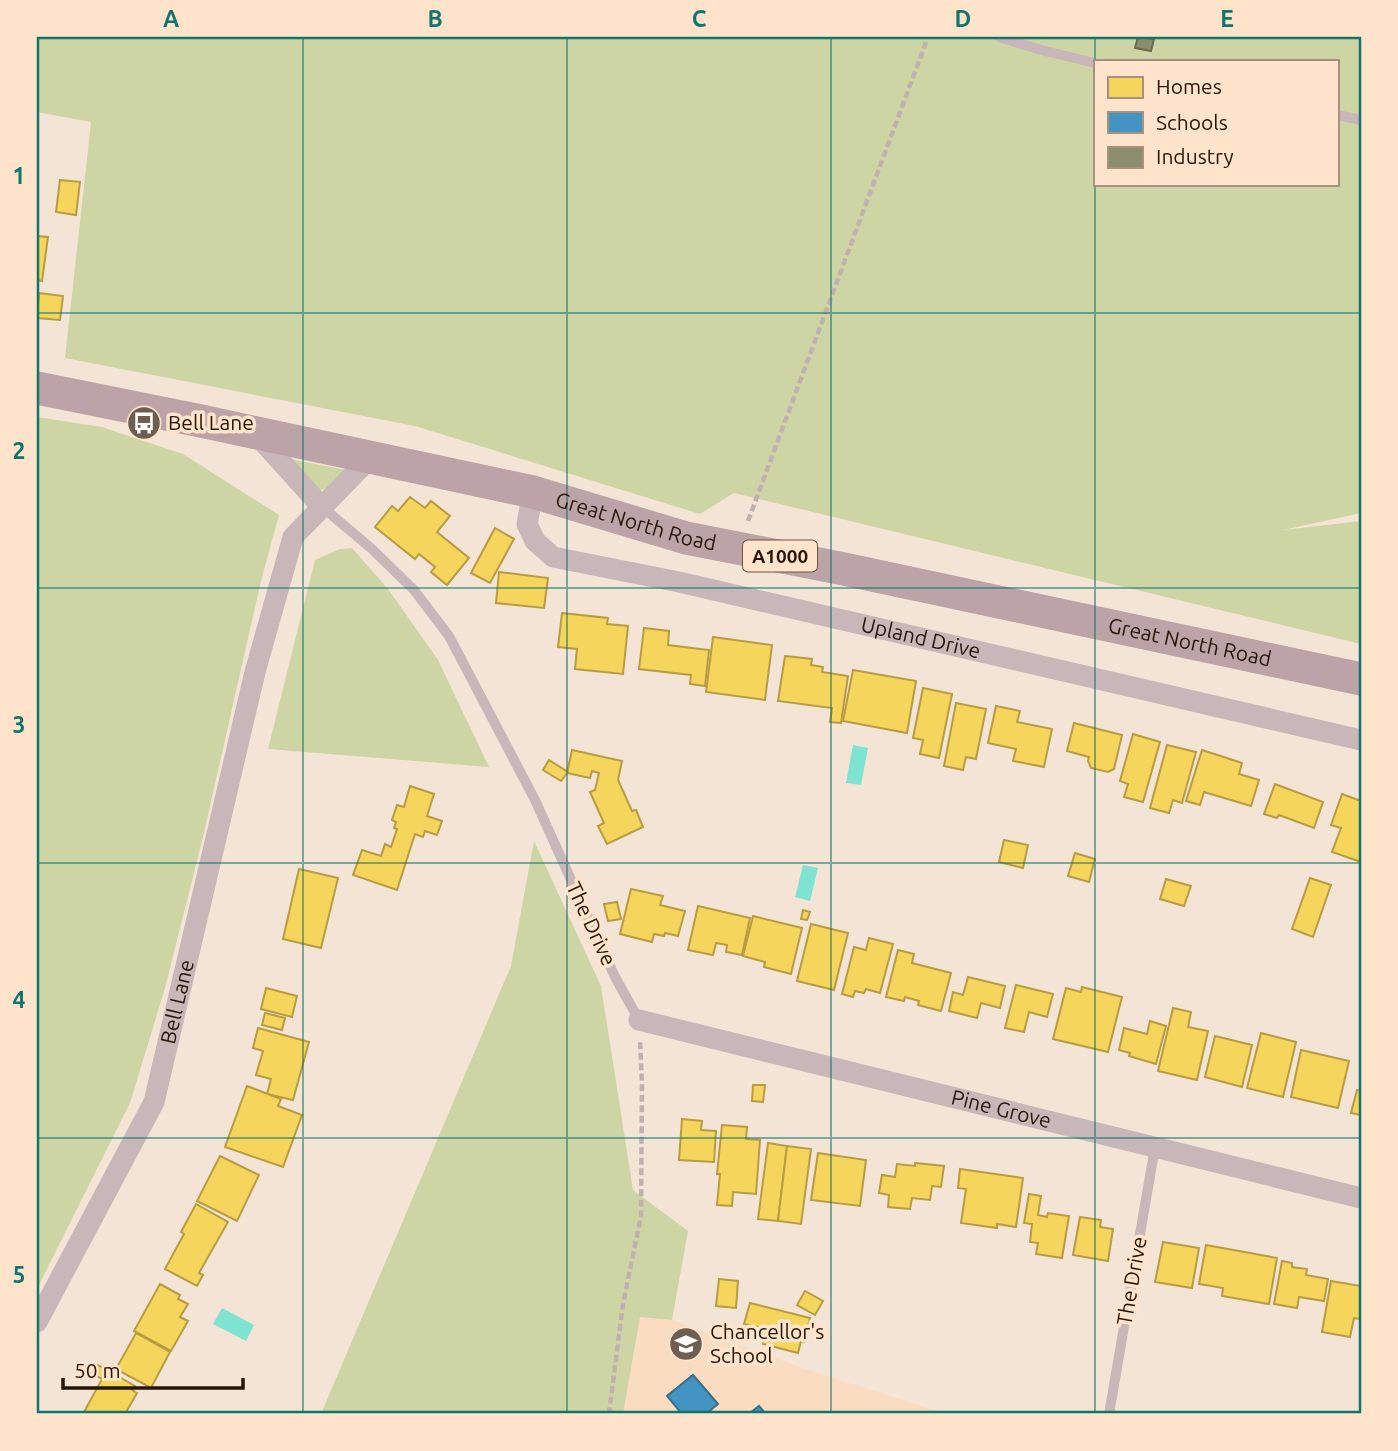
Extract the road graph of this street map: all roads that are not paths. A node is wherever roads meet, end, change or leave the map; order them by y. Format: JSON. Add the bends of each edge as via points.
{"nodes":[{"id":1,"x":999,"y":37,"type":"edge"},
{"id":2,"x":1094,"y":63,"type":"edge"},
{"id":3,"x":1338,"y":116,"type":"edge"},
{"id":4,"x":1361,"y":120,"type":"edge"},
{"id":5,"x":37,"y":388,"type":"edge"},
{"id":6,"x":255,"y":433,"type":"junction"},
{"id":7,"x":370,"y":458,"type":"junction"},
{"id":8,"x":533,"y":492,"type":"junction"},
{"id":9,"x":321,"y":506,"type":"junction"},
{"id":10,"x":1361,"y":679,"type":"edge"},
{"id":11,"x":1361,"y":740,"type":"edge"},
{"id":12,"x":639,"y":1020,"type":"joint"},
{"id":13,"x":1155,"y":1147,"type":"junction"},
{"id":14,"x":1361,"y":1198,"type":"edge"},
{"id":15,"x":37,"y":1322,"type":"edge"},
{"id":16,"x":1108,"y":1414,"type":"edge"}],
"edges":[{"from":1,"to":2,"type":"lane"},
{"from":3,"to":4,"type":"lane"},
{"from":5,"to":6,"type":"main road","name":"Great North Road","number":"A1000"},
{"from":6,"to":7,"type":"main road","name":"Great North Road","number":"A1000"},
{"from":6,"to":9,"type":"street"},
{"from":7,"to":8,"type":"main road","name":"Great North Road","number":"A1000"},
{"from":7,"to":9,"type":"street","name":"Bell Lane"},
{"from":8,"to":10,"type":"main road","name":"Great North Road","number":"A1000","via":[[686,538]]},
{"from":8,"to":11,"type":"street","name":"Upland Drive","via":[[527,524],[535,541],[553,557]]},
{"from":9,"to":12,"type":"lane","name":"The Drive","via":[[414,590],[449,636],[535,800]]},
{"from":9,"to":15,"type":"street","name":"Bell Lane","via":[[293,537],[266,632],[154,1102]]},
{"from":12,"to":13,"type":"street","name":"Pine Grove"},
{"from":13,"to":14,"type":"street","name":"Pine Grove"},
{"from":13,"to":16,"type":"lane","name":"The Drive"}]}
